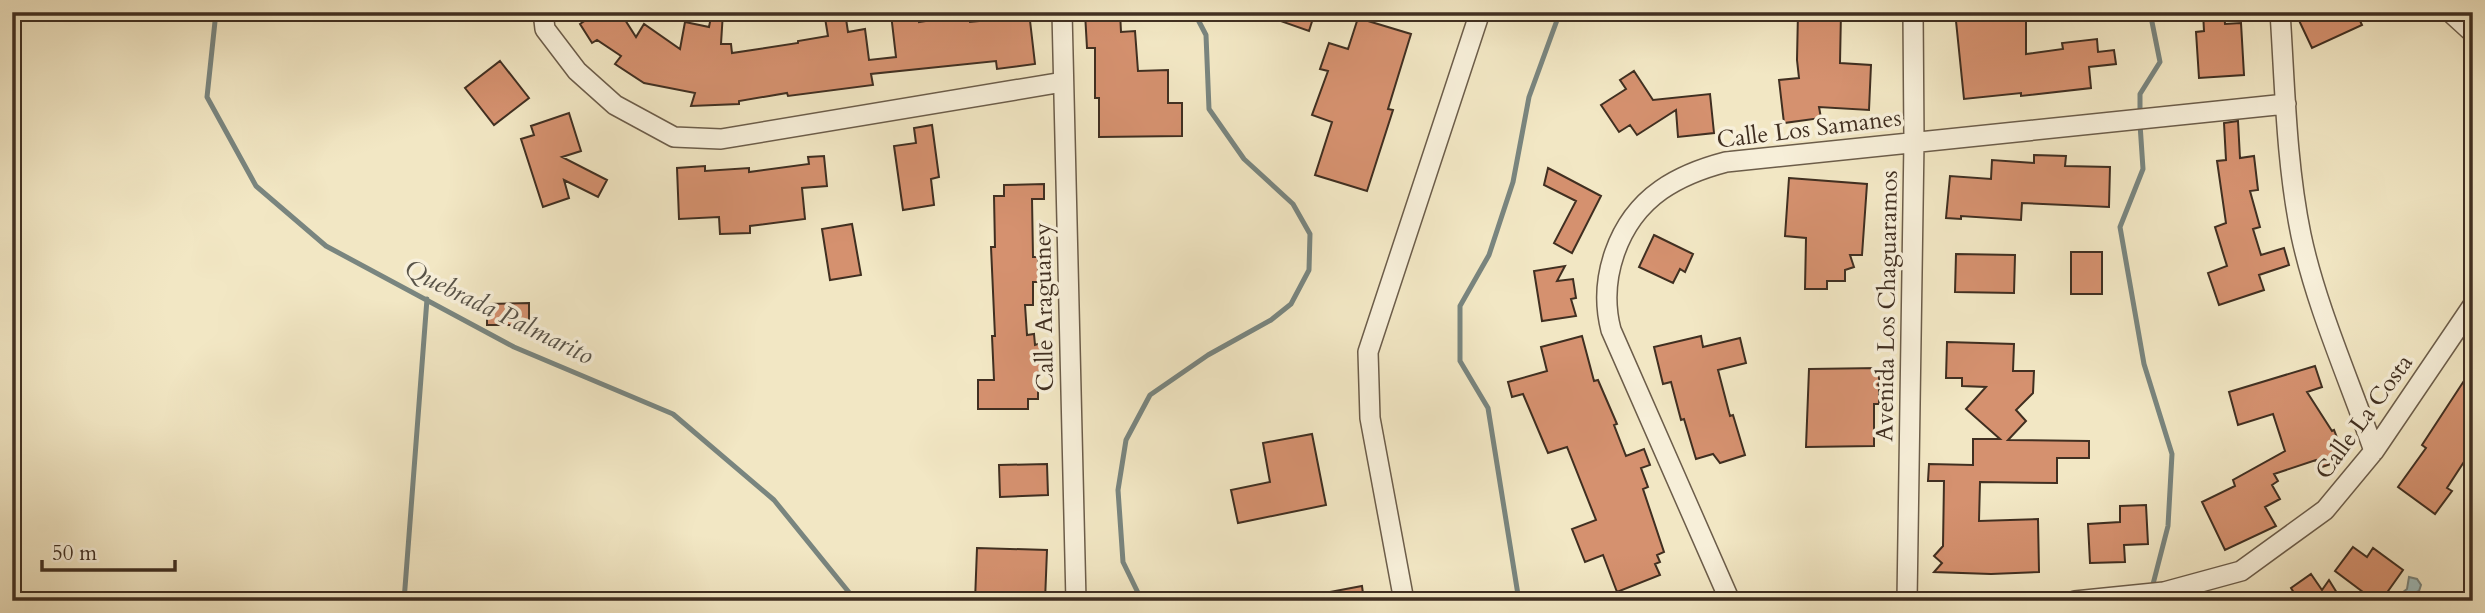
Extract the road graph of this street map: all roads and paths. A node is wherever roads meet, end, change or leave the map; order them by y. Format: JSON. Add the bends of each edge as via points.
{"nodes":[{"id":1,"x":543,"y":12,"type":"edge"},
{"id":2,"x":1062,"y":12,"type":"edge"},
{"id":3,"x":1480,"y":12,"type":"edge"},
{"id":4,"x":1913,"y":12,"type":"edge"},
{"id":5,"x":2280,"y":12,"type":"edge"},
{"id":6,"x":2450,"y":12,"type":"edge"},
{"id":7,"x":2473,"y":33,"type":"edge"},
{"id":8,"x":1063,"y":82,"type":"junction"},
{"id":9,"x":2286,"y":104,"type":"junction"},
{"id":10,"x":1914,"y":141,"type":"junction"},
{"id":11,"x":2473,"y":305,"type":"edge"},
{"id":12,"x":2374,"y":451,"type":"junction"},
{"id":13,"x":2197,"y":592,"type":"edge"},
{"id":14,"x":1076,"y":601,"type":"edge"},
{"id":15,"x":1405,"y":601,"type":"edge"},
{"id":16,"x":1730,"y":601,"type":"edge"},
{"id":17,"x":1907,"y":601,"type":"edge"},
{"id":18,"x":2075,"y":601,"type":"edge"}],
"edges":[{"from":1,"to":8,"type":"street","via":[[545,29],[577,71],[615,105],[674,137],[721,139]]},
{"from":2,"to":8,"type":"street","name":"Calle Araguaney"},
{"from":3,"to":15,"type":"street","via":[[1368,352],[1370,418]]},
{"from":4,"to":10,"type":"street","name":"Avenida Los Chaguaramos"},
{"from":5,"to":9,"type":"street"},
{"from":6,"to":7,"type":"street"},
{"from":8,"to":14,"type":"street","name":"Calle Araguaney"},
{"from":9,"to":10,"type":"street","name":"Calle Los Samanes"},
{"from":9,"to":12,"type":"street","via":[[2294,196],[2306,257]]},
{"from":10,"to":16,"type":"street","name":"Calle Los Samanes","via":[[1705,168],[1660,191],[1636,214],[1618,245],[1605,301],[1611,330]]},
{"from":10,"to":17,"type":"street","name":"Avenida Los Chaguaramos"},
{"from":11,"to":12,"type":"street","name":"Calle La Costa"},
{"from":12,"to":13,"type":"street","name":"Calle La Costa","via":[[2325,510],[2241,571]]},
{"from":13,"to":18,"type":"street","name":"Calle La Costa"}]}
